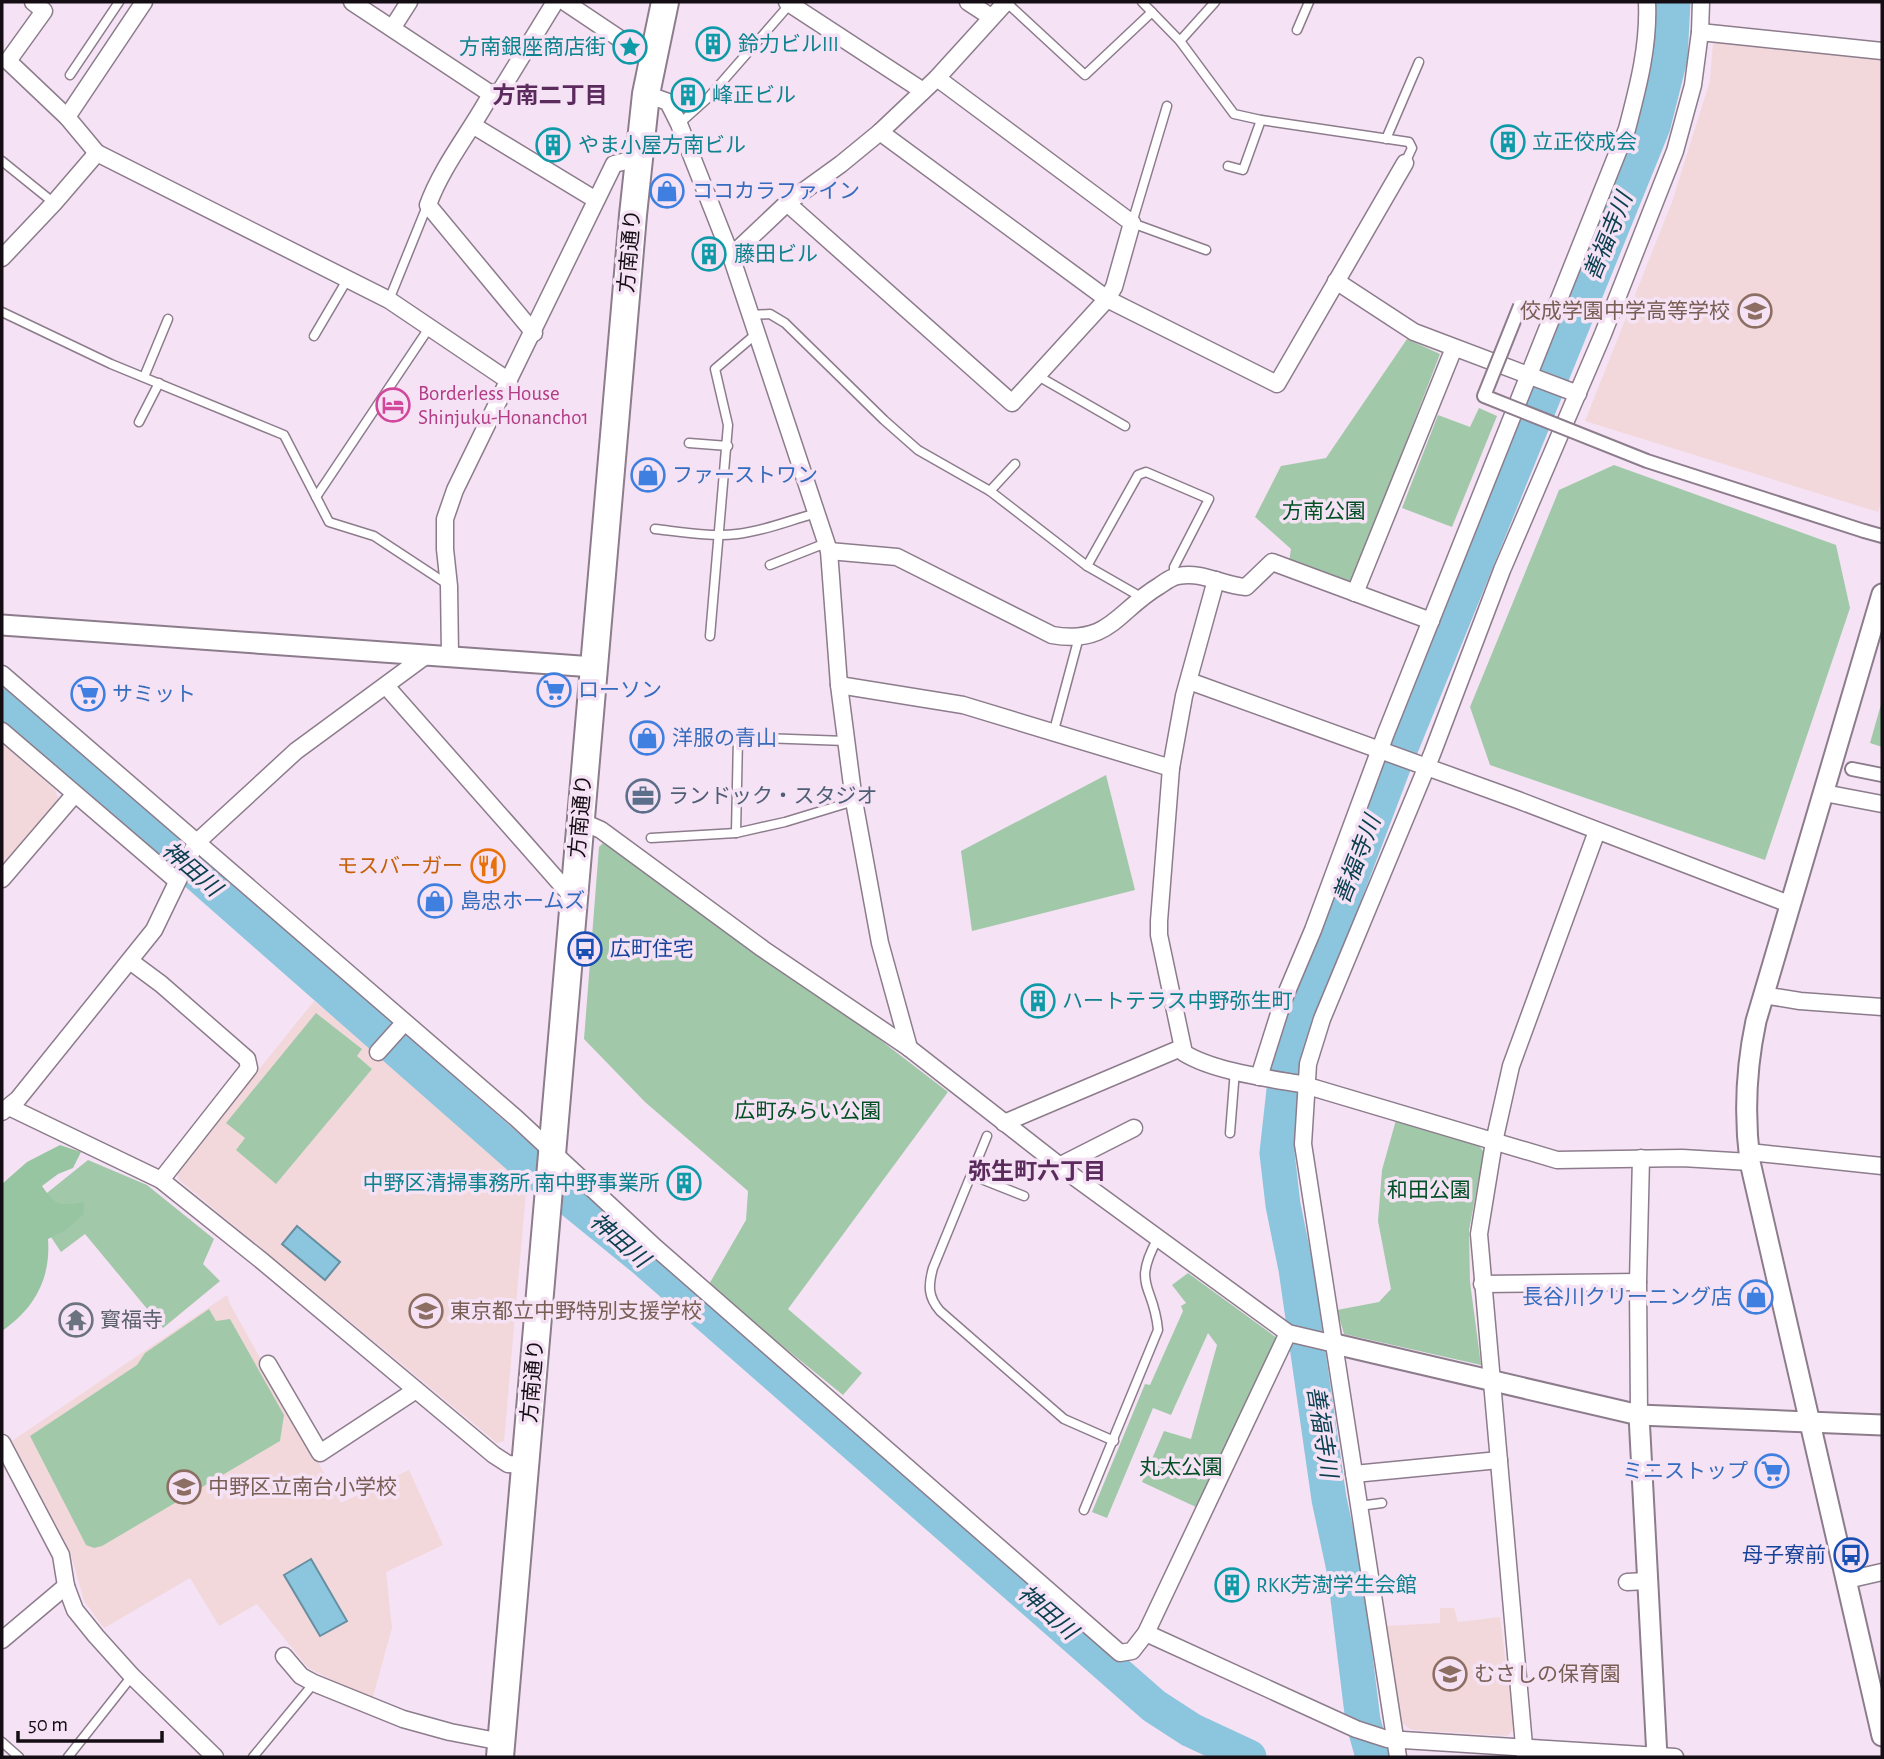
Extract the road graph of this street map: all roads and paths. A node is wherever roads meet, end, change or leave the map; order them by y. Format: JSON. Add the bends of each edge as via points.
{"nodes":[{"id":1,"x":35,"y":2,"type":"edge"},
{"id":2,"x":119,"y":2,"type":"edge"},
{"id":3,"x":144,"y":2,"type":"edge"},
{"id":4,"x":352,"y":2,"type":"edge"},
{"id":5,"x":409,"y":2,"type":"edge"},
{"id":6,"x":555,"y":2,"type":"edge"},
{"id":7,"x":565,"y":2,"type":"edge"},
{"id":8,"x":666,"y":2,"type":"edge"},
{"id":9,"x":968,"y":2,"type":"edge"},
{"id":10,"x":1006,"y":2,"type":"edge"},
{"id":11,"x":1142,"y":2,"type":"edge"},
{"id":12,"x":1215,"y":2,"type":"edge"},
{"id":13,"x":1309,"y":2,"type":"edge"},
{"id":14,"x":1647,"y":2,"type":"edge"},
{"id":15,"x":1701,"y":2,"type":"edge"},
{"id":16,"x":788,"y":3,"type":"edge"},
{"id":17,"x":1152,"y":12,"type":"junction"},
{"id":18,"x":991,"y":18,"type":"junction"},
{"id":19,"x":393,"y":27,"type":"junction"},
{"id":20,"x":1297,"y":30,"type":"dead end"},
{"id":21,"x":1700,"y":32,"type":"junction"},
{"id":22,"x":1180,"y":41,"type":"junction"},
{"id":23,"x":1882,"y":51,"type":"edge"},
{"id":24,"x":653,"y":61,"type":"junction"},
{"id":25,"x":1419,"y":62,"type":"dead end"},
{"id":26,"x":70,"y":75,"type":"dead end"},
{"id":27,"x":937,"y":78,"type":"junction"},
{"id":28,"x":923,"y":91,"type":"junction"},
{"id":29,"x":646,"y":93,"type":"junction"},
{"id":30,"x":491,"y":94,"type":"junction"},
{"id":31,"x":1167,"y":106,"type":"dead end"},
{"id":32,"x":67,"y":117,"type":"junction"},
{"id":33,"x":1261,"y":120,"type":"junction"},
{"id":34,"x":680,"y":124,"type":"junction"},
{"id":35,"x":474,"y":126,"type":"junction"},
{"id":36,"x":880,"y":132,"type":"junction"},
{"id":37,"x":1386,"y":139,"type":"junction"},
{"id":38,"x":97,"y":153,"type":"junction"},
{"id":39,"x":639,"y":158,"type":"junction"},
{"id":40,"x":2,"y":161,"type":"edge"},
{"id":41,"x":1405,"y":163,"type":"joint"},
{"id":42,"x":1228,"y":166,"type":"dead end"},
{"id":43,"x":596,"y":200,"type":"junction"},
{"id":44,"x":54,"y":203,"type":"junction"},
{"id":45,"x":787,"y":203,"type":"junction"},
{"id":46,"x":428,"y":205,"type":"junction"},
{"id":47,"x":1132,"y":223,"type":"junction"},
{"id":48,"x":1206,"y":250,"type":"dead end"},
{"id":49,"x":731,"y":256,"type":"junction"},
{"id":50,"x":2,"y":258,"type":"edge"},
{"id":51,"x":347,"y":280,"type":"junction"},
{"id":52,"x":1336,"y":281,"type":"junction"},
{"id":53,"x":1107,"y":299,"type":"junction"},
{"id":54,"x":389,"y":300,"type":"junction"},
{"id":55,"x":1520,"y":306,"type":"dead end"},
{"id":56,"x":2,"y":312,"type":"edge"},
{"id":57,"x":751,"y":315,"type":"junction"},
{"id":58,"x":168,"y":318,"type":"dead end"},
{"id":59,"x":429,"y":328,"type":"junction"},
{"id":60,"x":534,"y":332,"type":"junction"},
{"id":61,"x":756,"y":334,"type":"junction"},
{"id":62,"x":314,"y":336,"type":"dead end"},
{"id":63,"x":1454,"y":348,"type":"junction"},
{"id":64,"x":1038,"y":376,"type":"junction"},
{"id":65,"x":144,"y":377,"type":"junction"},
{"id":66,"x":1534,"y":377,"type":"junction"},
{"id":67,"x":509,"y":381,"type":"junction"},
{"id":68,"x":159,"y":383,"type":"junction"},
{"id":69,"x":1574,"y":393,"type":"junction"},
{"id":70,"x":139,"y":422,"type":"dead end"},
{"id":71,"x":1125,"y":426,"type":"dead end"},
{"id":72,"x":689,"y":443,"type":"dead end"},
{"id":73,"x":727,"y":446,"type":"junction"},
{"id":74,"x":1015,"y":464,"type":"dead end"},
{"id":75,"x":990,"y":491,"type":"junction"},
{"id":76,"x":316,"y":497,"type":"junction"},
{"id":77,"x":817,"y":513,"type":"junction"},
{"id":78,"x":655,"y":529,"type":"dead end"},
{"id":79,"x":718,"y":535,"type":"junction"},
{"id":80,"x":1882,"y":536,"type":"edge"},
{"id":81,"x":828,"y":547,"type":"junction"},
{"id":82,"x":770,"y":565,"type":"dead end"},
{"id":83,"x":1087,"y":566,"type":"junction"},
{"id":84,"x":1174,"y":576,"type":"junction"},
{"id":85,"x":1216,"y":580,"type":"junction"},
{"id":86,"x":449,"y":586,"type":"junction"},
{"id":87,"x":1355,"y":593,"type":"junction"},
{"id":88,"x":1882,"y":594,"type":"edge"},
{"id":89,"x":1141,"y":597,"type":"junction"},
{"id":90,"x":1431,"y":621,"type":"junction"},
{"id":91,"x":2,"y":625,"type":"edge"},
{"id":92,"x":710,"y":636,"type":"dead end"},
{"id":93,"x":1079,"y":637,"type":"junction"},
{"id":94,"x":428,"y":654,"type":"junction"},
{"id":95,"x":450,"y":655,"type":"junction"},
{"id":96,"x":594,"y":667,"type":"junction"},
{"id":97,"x":2,"y":674,"type":"edge"},
{"id":98,"x":1189,"y":681,"type":"junction"},
{"id":99,"x":839,"y":685,"type":"junction"},
{"id":100,"x":386,"y":686,"type":"junction"},
{"id":101,"x":2,"y":731,"type":"edge"},
{"id":102,"x":1053,"y":734,"type":"junction"},
{"id":103,"x":846,"y":741,"type":"junction"},
{"id":104,"x":1385,"y":751,"type":"junction"},
{"id":105,"x":1421,"y":765,"type":"junction"},
{"id":106,"x":1171,"y":768,"type":"junction"},
{"id":107,"x":1852,"y":769,"type":"dead end"},
{"id":108,"x":1882,"y":775,"type":"edge"},
{"id":109,"x":1824,"y":793,"type":"junction"},
{"id":110,"x":74,"y":795,"type":"junction"},
{"id":111,"x":854,"y":801,"type":"junction"},
{"id":112,"x":1882,"y":804,"type":"edge"},
{"id":113,"x":581,"y":821,"type":"junction"},
{"id":114,"x":1597,"y":831,"type":"junction"},
{"id":115,"x":736,"y":833,"type":"junction"},
{"id":116,"x":651,"y":838,"type":"dead end"},
{"id":117,"x":194,"y":846,"type":"junction"},
{"id":118,"x":178,"y":878,"type":"junction"},
{"id":119,"x":2,"y":879,"type":"edge"},
{"id":120,"x":574,"y":898,"type":"junction"},
{"id":121,"x":1789,"y":904,"type":"junction"},
{"id":122,"x":130,"y":961,"type":"junction"},
{"id":123,"x":1763,"y":995,"type":"junction"},
{"id":124,"x":1882,"y":1007,"type":"edge"},
{"id":125,"x":401,"y":1027,"type":"junction"},
{"id":126,"x":909,"y":1048,"type":"junction"},
{"id":127,"x":1181,"y":1048,"type":"junction"},
{"id":128,"x":378,"y":1052,"type":"dead end"},
{"id":129,"x":1235,"y":1070,"type":"junction"},
{"id":130,"x":1266,"y":1078,"type":"junction"},
{"id":131,"x":1303,"y":1085,"type":"junction"},
{"id":132,"x":5,"y":1110,"type":"edge"},
{"id":133,"x":1004,"y":1122,"type":"junction"},
{"id":134,"x":1134,"y":1128,"type":"dead end"},
{"id":135,"x":1230,"y":1133,"type":"dead end"},
{"id":136,"x":987,"y":1136,"type":"dead end"},
{"id":137,"x":1494,"y":1142,"type":"junction"},
{"id":138,"x":1749,"y":1157,"type":"junction"},
{"id":139,"x":1641,"y":1158,"type":"junction"},
{"id":140,"x":553,"y":1160,"type":"junction"},
{"id":141,"x":1061,"y":1166,"type":"junction"},
{"id":142,"x":1882,"y":1166,"type":"edge"},
{"id":143,"x":971,"y":1175,"type":"junction"},
{"id":144,"x":161,"y":1180,"type":"junction"},
{"id":145,"x":1024,"y":1196,"type":"dead end"},
{"id":146,"x":1158,"y":1238,"type":"junction"},
{"id":147,"x":1637,"y":1282,"type":"junction"},
{"id":148,"x":1482,"y":1284,"type":"junction"},
{"id":149,"x":1292,"y":1335,"type":"junction"},
{"id":150,"x":1331,"y":1344,"type":"junction"},
{"id":151,"x":268,"y":1364,"type":"dead end"},
{"id":152,"x":1491,"y":1380,"type":"junction"},
{"id":153,"x":416,"y":1390,"type":"junction"},
{"id":154,"x":1639,"y":1416,"type":"junction"},
{"id":155,"x":1810,"y":1421,"type":"junction"},
{"id":156,"x":1882,"y":1425,"type":"edge"},
{"id":157,"x":1114,"y":1441,"type":"junction"},
{"id":158,"x":2,"y":1443,"type":"edge"},
{"id":159,"x":1499,"y":1460,"type":"junction"},
{"id":160,"x":526,"y":1465,"type":"junction"},
{"id":161,"x":1354,"y":1474,"type":"junction"},
{"id":162,"x":1382,"y":1503,"type":"dead end"},
{"id":163,"x":1359,"y":1506,"type":"junction"},
{"id":164,"x":1084,"y":1510,"type":"dead end"},
{"id":165,"x":1882,"y":1572,"type":"edge"},
{"id":166,"x":1847,"y":1580,"type":"junction"},
{"id":167,"x":1647,"y":1581,"type":"junction"},
{"id":168,"x":1627,"y":1582,"type":"dead end"},
{"id":169,"x":66,"y":1586,"type":"junction"},
{"id":170,"x":1146,"y":1633,"type":"junction"},
{"id":171,"x":2,"y":1640,"type":"edge"},
{"id":172,"x":284,"y":1656,"type":"dead end"},
{"id":173,"x":132,"y":1675,"type":"junction"},
{"id":174,"x":314,"y":1683,"type":"junction"},
{"id":175,"x":1882,"y":1736,"type":"edge"},
{"id":176,"x":1391,"y":1739,"type":"junction"},
{"id":177,"x":2,"y":1742,"type":"edge"},
{"id":178,"x":501,"y":1750,"type":"edge"},
{"id":179,"x":1525,"y":1752,"type":"edge"},
{"id":180,"x":19,"y":1757,"type":"edge"},
{"id":181,"x":68,"y":1757,"type":"edge"},
{"id":182,"x":215,"y":1757,"type":"edge"},
{"id":183,"x":253,"y":1757,"type":"edge"},
{"id":184,"x":1398,"y":1757,"type":"edge"},
{"id":185,"x":1657,"y":1757,"type":"edge"},
{"id":186,"x":1675,"y":1757,"type":"edge"}],
"edges":[{"from":1,"to":32,"type":"street","via":[[44,11],[8,61]]},
{"from":2,"to":26,"type":"lane"},
{"from":3,"to":32,"type":"street"},
{"from":4,"to":19,"type":"street"},
{"from":5,"to":19,"type":"street"},
{"from":6,"to":30,"type":"street","via":[[500,90]]},
{"from":7,"to":24,"type":"street"},
{"from":8,"to":24,"type":"main road","name":"方南通り"},
{"from":9,"to":18,"type":"street"},
{"from":10,"to":17,"type":"lane","via":[[1085,75]]},
{"from":10,"to":18,"type":"street"},
{"from":11,"to":17,"type":"lane"},
{"from":12,"to":22,"type":"lane"},
{"from":13,"to":20,"type":"lane"},
{"from":14,"to":66,"type":"street","via":[[1641,76],[1627,129]]},
{"from":15,"to":21,"type":"street"},
{"from":16,"to":28,"type":"street"},
{"from":16,"to":34,"type":"lane","via":[[708,98]]},
{"from":17,"to":22,"type":"lane"},
{"from":18,"to":27,"type":"street"},
{"from":19,"to":30,"type":"street"},
{"from":21,"to":23,"type":"street"},
{"from":21,"to":69,"type":"street","via":[[1693,86],[1675,151]]},
{"from":22,"to":33,"type":"lane","via":[[1234,114]]},
{"from":24,"to":29,"type":"main road","name":"方南通り"},
{"from":25,"to":37,"type":"lane"},
{"from":27,"to":28,"type":"street"},
{"from":27,"to":47,"type":"street"},
{"from":28,"to":36,"type":"street"},
{"from":29,"to":34,"type":"street","via":[[668,102]]},
{"from":29,"to":39,"type":"main road","name":"方南通り"},
{"from":30,"to":35,"type":"street"},
{"from":31,"to":47,"type":"lane"},
{"from":32,"to":38,"type":"street"},
{"from":33,"to":37,"type":"lane"},
{"from":33,"to":42,"type":"lane","via":[[1243,170]]},
{"from":34,"to":49,"type":"street"},
{"from":35,"to":43,"type":"street"},
{"from":35,"to":46,"type":"street","via":[[435,186]]},
{"from":36,"to":45,"type":"street"},
{"from":36,"to":53,"type":"street"},
{"from":37,"to":41,"type":"lane","via":[[1409,142],[1412,148]]},
{"from":38,"to":44,"type":"street"},
{"from":38,"to":51,"type":"street"},
{"from":39,"to":43,"type":"street","via":[[614,164]]},
{"from":39,"to":96,"type":"main road","name":"方南通り"},
{"from":40,"to":44,"type":"lane"},
{"from":41,"to":52,"type":"street"},
{"from":43,"to":60,"type":"street"},
{"from":44,"to":50,"type":"street"},
{"from":45,"to":49,"type":"street"},
{"from":45,"to":64,"type":"street","via":[[1012,403]]},
{"from":46,"to":54,"type":"lane"},
{"from":46,"to":60,"type":"street"},
{"from":47,"to":48,"type":"lane"},
{"from":47,"to":53,"type":"street"},
{"from":49,"to":57,"type":"street"},
{"from":51,"to":54,"type":"street"},
{"from":51,"to":62,"type":"lane"},
{"from":52,"to":53,"type":"street","via":[[1277,384]]},
{"from":52,"to":63,"type":"street","via":[[1413,332]]},
{"from":53,"to":64,"type":"street"},
{"from":54,"to":59,"type":"street"},
{"from":55,"to":80,"type":"street","bridge":true,"via":[[1484,396],[1647,461]]},
{"from":56,"to":65,"type":"lane"},
{"from":57,"to":61,"type":"street"},
{"from":57,"to":75,"type":"lane","via":[[770,314],[785,323],[918,450]]},
{"from":58,"to":65,"type":"lane"},
{"from":59,"to":67,"type":"street"},
{"from":59,"to":76,"type":"lane"},
{"from":60,"to":67,"type":"street"},
{"from":61,"to":73,"type":"lane","via":[[715,369],[728,425]]},
{"from":61,"to":77,"type":"street"},
{"from":63,"to":66,"type":"street"},
{"from":63,"to":87,"type":"street"},
{"from":64,"to":71,"type":"lane"},
{"from":65,"to":68,"type":"lane"},
{"from":66,"to":69,"type":"street"},
{"from":66,"to":90,"type":"street"},
{"from":67,"to":86,"type":"street","via":[[445,519]]},
{"from":68,"to":70,"type":"lane"},
{"from":68,"to":76,"type":"lane","via":[[284,435]]},
{"from":69,"to":105,"type":"street"},
{"from":72,"to":73,"type":"lane"},
{"from":73,"to":79,"type":"lane"},
{"from":74,"to":75,"type":"lane"},
{"from":75,"to":83,"type":"lane"},
{"from":76,"to":86,"type":"lane","via":[[329,523],[374,536]]},
{"from":77,"to":79,"type":"lane","via":[[763,529]]},
{"from":77,"to":81,"type":"street"},
{"from":78,"to":79,"type":"lane"},
{"from":79,"to":92,"type":"lane"},
{"from":81,"to":82,"type":"lane"},
{"from":81,"to":93,"type":"street","via":[[897,557],[1052,635]]},
{"from":81,"to":99,"type":"street"},
{"from":83,"to":84,"type":"lane","via":[[1138,475],[1146,472],[1209,499],[1174,566]]},
{"from":83,"to":89,"type":"lane"},
{"from":84,"to":85,"type":"street"},
{"from":84,"to":89,"type":"street"},
{"from":85,"to":87,"type":"street","via":[[1246,587],[1272,562]]},
{"from":85,"to":98,"type":"street"},
{"from":86,"to":95,"type":"street"},
{"from":87,"to":90,"type":"street"},
{"from":88,"to":109,"type":"street"},
{"from":89,"to":93,"type":"street","via":[[1107,629]]},
{"from":90,"to":104,"type":"street"},
{"from":91,"to":94,"type":"street"},
{"from":93,"to":102,"type":"lane"},
{"from":94,"to":95,"type":"street"},
{"from":94,"to":100,"type":"street"},
{"from":95,"to":96,"type":"street"},
{"from":96,"to":113,"type":"main road","name":"方南通り"},
{"from":97,"to":117,"type":"street"},
{"from":98,"to":104,"type":"street"},
{"from":98,"to":106,"type":"street"},
{"from":99,"to":102,"type":"street","via":[[962,705]]},
{"from":99,"to":103,"type":"street"},
{"from":100,"to":117,"type":"street","via":[[296,751]]},
{"from":100,"to":120,"type":"street"},
{"from":101,"to":110,"type":"street"},
{"from":102,"to":106,"type":"street"},
{"from":103,"to":111,"type":"street"},
{"from":103,"to":115,"type":"lane","via":[[738,737]]},
{"from":104,"to":105,"type":"street"},
{"from":104,"to":130,"type":"street","via":[[1283,1002]]},
{"from":105,"to":114,"type":"street"},
{"from":105,"to":131,"type":"street","via":[[1322,1019]]},
{"from":106,"to":127,"type":"street","via":[[1159,935]]},
{"from":107,"to":108,"type":"street"},
{"from":109,"to":112,"type":"street"},
{"from":109,"to":121,"type":"street"},
{"from":110,"to":118,"type":"street"},
{"from":110,"to":119,"type":"street"},
{"from":111,"to":115,"type":"lane"},
{"from":111,"to":126,"type":"street","via":[[880,943]]},
{"from":113,"to":120,"type":"main road","name":"方南通り"},
{"from":113,"to":126,"type":"street","via":[[601,830],[763,949]]},
{"from":114,"to":121,"type":"street"},
{"from":114,"to":137,"type":"street","via":[[1511,1066]]},
{"from":115,"to":116,"type":"lane"},
{"from":117,"to":118,"type":"street"},
{"from":117,"to":125,"type":"street"},
{"from":118,"to":122,"type":"street","via":[[154,930]]},
{"from":120,"to":140,"type":"main road","name":"方南通り"},
{"from":121,"to":123,"type":"street"},
{"from":122,"to":132,"type":"street"},
{"from":122,"to":144,"type":"street","via":[[247,1059],[249,1068]]},
{"from":123,"to":124,"type":"street"},
{"from":123,"to":138,"type":"street","via":[[1747,1073]]},
{"from":125,"to":128,"type":"street"},
{"from":125,"to":140,"type":"street"},
{"from":126,"to":133,"type":"street"},
{"from":127,"to":129,"type":"street","via":[[1197,1060]]},
{"from":127,"to":133,"type":"street"},
{"from":129,"to":130,"type":"street"},
{"from":129,"to":135,"type":"lane"},
{"from":130,"to":131,"type":"street"},
{"from":131,"to":137,"type":"street"},
{"from":131,"to":150,"type":"street","via":[[1303,1144]]},
{"from":132,"to":144,"type":"street"},
{"from":133,"to":141,"type":"street"},
{"from":134,"to":141,"type":"street"},
{"from":136,"to":143,"type":"lane"},
{"from":137,"to":139,"type":"street","via":[[1557,1160]]},
{"from":137,"to":148,"type":"street","via":[[1479,1234]]},
{"from":138,"to":139,"type":"street"},
{"from":138,"to":142,"type":"street"},
{"from":138,"to":155,"type":"street"},
{"from":139,"to":147,"type":"street"},
{"from":140,"to":160,"type":"main road","name":"方南通り"},
{"from":140,"to":170,"type":"street","via":[[1120,1653],[1132,1651]]},
{"from":141,"to":146,"type":"street"},
{"from":143,"to":145,"type":"lane"},
{"from":143,"to":157,"type":"lane","via":[[929,1279],[934,1304],[1064,1419]]},
{"from":144,"to":153,"type":"street"},
{"from":146,"to":149,"type":"street"},
{"from":146,"to":157,"type":"lane","via":[[1146,1260],[1144,1276],[1158,1330]]},
{"from":147,"to":148,"type":"street"},
{"from":147,"to":154,"type":"street"},
{"from":148,"to":152,"type":"street"},
{"from":149,"to":150,"type":"street"},
{"from":149,"to":170,"type":"street"},
{"from":150,"to":152,"type":"street"},
{"from":150,"to":161,"type":"street"},
{"from":151,"to":153,"type":"street","via":[[320,1453]]},
{"from":152,"to":154,"type":"street"},
{"from":152,"to":159,"type":"street"},
{"from":153,"to":160,"type":"street","via":[[508,1464]]},
{"from":154,"to":155,"type":"street"},
{"from":154,"to":167,"type":"street"},
{"from":155,"to":156,"type":"street"},
{"from":155,"to":166,"type":"street"},
{"from":157,"to":164,"type":"lane"},
{"from":158,"to":169,"type":"street","via":[[61,1555]]},
{"from":159,"to":161,"type":"street"},
{"from":159,"to":179,"type":"street"},
{"from":160,"to":178,"type":"main road","name":"方南通り"},
{"from":161,"to":163,"type":"street"},
{"from":162,"to":163,"type":"lane"},
{"from":163,"to":176,"type":"street"},
{"from":165,"to":166,"type":"street"},
{"from":166,"to":175,"type":"street"},
{"from":167,"to":168,"type":"street"},
{"from":167,"to":185,"type":"street"},
{"from":169,"to":171,"type":"street"},
{"from":169,"to":173,"type":"street","via":[[75,1610]]},
{"from":170,"to":176,"type":"street","via":[[1356,1729]]},
{"from":172,"to":174,"type":"street"},
{"from":173,"to":181,"type":"lane"},
{"from":173,"to":182,"type":"street"},
{"from":174,"to":178,"type":"street","via":[[403,1719]]},
{"from":174,"to":183,"type":"lane"},
{"from":176,"to":179,"type":"street"},
{"from":176,"to":184,"type":"street"},
{"from":177,"to":180,"type":"lane"},
{"from":179,"to":185,"type":"street"},
{"from":185,"to":186,"type":"street"}]}
